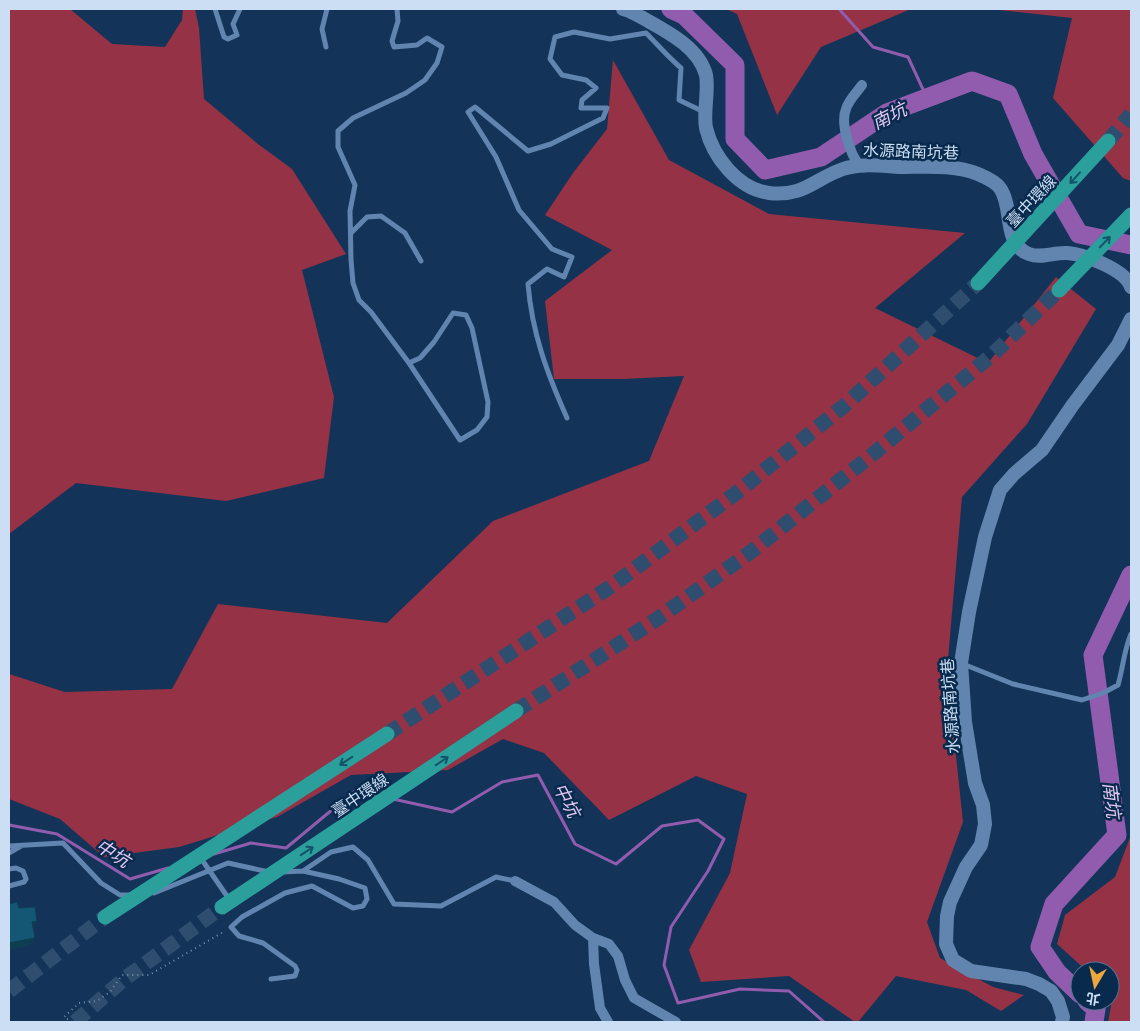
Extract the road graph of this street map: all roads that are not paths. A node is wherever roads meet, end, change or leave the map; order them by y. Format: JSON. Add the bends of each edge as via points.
{"nodes":[{"id":1,"x":214,"y":9,"type":"edge"},
{"id":2,"x":240,"y":9,"type":"edge"},
{"id":3,"x":327,"y":9,"type":"edge"},
{"id":4,"x":397,"y":9,"type":"edge"},
{"id":5,"x":622,"y":9,"type":"edge"},
{"id":6,"x":326,"y":47,"type":"dead end"},
{"id":7,"x":862,"y":85,"type":"dead end"},
{"id":8,"x":706,"y":113,"type":"junction"},
{"id":9,"x":1108,"y":142,"type":"tunnel mouth"},
{"id":10,"x":857,"y":163,"type":"junction"},
{"id":11,"x":1131,"y":215,"type":"edge"},
{"id":12,"x":351,"y":233,"type":"junction"},
{"id":13,"x":421,"y":261,"type":"dead end"},
{"id":14,"x":978,"y":283,"type":"tunnel mouth"},
{"id":15,"x":1131,"y":287,"type":"edge"},
{"id":16,"x":1059,"y":290,"type":"tunnel mouth"},
{"id":17,"x":1131,"y":319,"type":"edge"},
{"id":18,"x":409,"y":363,"type":"junction"},
{"id":19,"x":567,"y":418,"type":"dead end"},
{"id":20,"x":1131,"y":634,"type":"edge"},
{"id":21,"x":961,"y":663,"type":"junction"},
{"id":22,"x":516,"y":712,"type":"tunnel mouth"},
{"id":23,"x":387,"y":734,"type":"tunnel mouth"},
{"id":24,"x":24,"y":844,"type":"junction"},
{"id":25,"x":9,"y":846,"type":"edge"},
{"id":26,"x":9,"y":853,"type":"edge"},
{"id":27,"x":199,"y":856,"type":"junction"},
{"id":28,"x":9,"y":869,"type":"edge"},
{"id":29,"x":303,"y":871,"type":"junction"},
{"id":30,"x":515,"y":881,"type":"joint"},
{"id":31,"x":9,"y":886,"type":"edge"},
{"id":32,"x":226,"y":905,"type":"joint"},
{"id":33,"x":104,"y":917,"type":"tunnel mouth"},
{"id":34,"x":593,"y":938,"type":"junction"},
{"id":35,"x":271,"y":979,"type":"dead end"},
{"id":36,"x":608,"y":1022,"type":"edge"},
{"id":37,"x":676,"y":1022,"type":"edge"},
{"id":38,"x":1062,"y":1022,"type":"edge"}],
"edges":[{"from":1,"to":2,"type":"lane","via":[[224,37],[228,39],[237,35],[233,24]]},
{"from":3,"to":6,"type":"lane","via":[[322,29]]},
{"from":4,"to":12,"type":"lane","via":[[394,47],[417,45],[427,38],[442,47],[437,63],[424,80],[406,93],[353,118],[338,131],[338,146],[355,185],[350,211]]},
{"from":5,"to":8,"type":"street","name":"水源路南坑巷","via":[[659,27],[683,43],[699,60],[706,76]]},
{"from":7,"to":10,"type":"street","via":[[846,109],[844,127]]},
{"from":8,"to":10,"type":"street","name":"水源路南坑巷","via":[[708,134],[727,168],[739,180],[767,193],[794,193]]},
{"from":8,"to":19,"type":"lane","via":[[678,100],[681,68],[646,33],[610,39],[574,32],[555,37],[550,59],[562,75],[586,80],[596,88],[582,100],[581,108],[607,108],[603,118],[551,144],[528,151],[475,107],[468,112],[496,157],[519,210],[552,249],[572,257],[564,277],[547,270],[528,284],[530,312],[547,374]]},
{"from":9,"to":14,"type":"highway","name":"臺中環線","one_way":true},
{"from":10,"to":15,"type":"street","name":"水源路南坑巷","via":[[951,168],[989,178],[1000,188],[1006,202],[1015,243],[1029,254],[1066,253],[1089,258],[1113,269],[1130,282]]},
{"from":16,"to":11,"type":"highway","one_way":true},
{"from":12,"to":13,"type":"lane","via":[[367,216],[381,216],[405,233]]},
{"from":12,"to":18,"type":"lane","via":[[353,283],[359,300]]},
{"from":17,"to":21,"type":"street","name":"水源路南坑巷","via":[[1118,345],[1042,450],[1000,490],[985,537]]},
{"from":18,"to":18,"type":"lane","via":[[460,440],[477,430],[487,417],[488,402],[472,328],[466,315],[453,313],[430,348]]},
{"from":20,"to":21,"type":"lane","via":[[1125,647],[1118,685],[1082,700],[1013,684]]},
{"from":21,"to":38,"type":"street","name":"水源路南坑巷","via":[[974,783],[983,805],[985,824],[981,845],[966,867],[950,902],[946,944],[954,960],[970,971],[1026,979],[1051,992],[1058,1001]]},
{"from":32,"to":22,"type":"highway","name":"臺中環線","one_way":true},
{"from":23,"to":27,"type":"highway","one_way":true},
{"from":24,"to":25,"type":"lane"},
{"from":24,"to":26,"type":"lane"},
{"from":24,"to":29,"type":"lane","via":[[63,843],[101,882],[120,895],[150,894],[228,863],[271,872]]},
{"from":27,"to":32,"type":"lane"},
{"from":27,"to":33,"type":"highway"},
{"from":28,"to":31,"type":"lane","via":[[23,871],[26,879]]},
{"from":29,"to":30,"type":"lane","via":[[331,852],[353,847],[368,860],[394,904],[441,906],[496,877]]},
{"from":29,"to":35,"type":"lane","via":[[365,888],[367,899],[363,906],[353,908],[312,886],[285,893],[242,917],[231,927],[239,936],[263,944],[297,970],[295,976]]},
{"from":30,"to":34,"type":"street","via":[[554,902],[575,925]]},
{"from":34,"to":36,"type":"street","via":[[600,1008]]},
{"from":34,"to":37,"type":"street","via":[[609,944],[618,956],[634,998]]}]}
